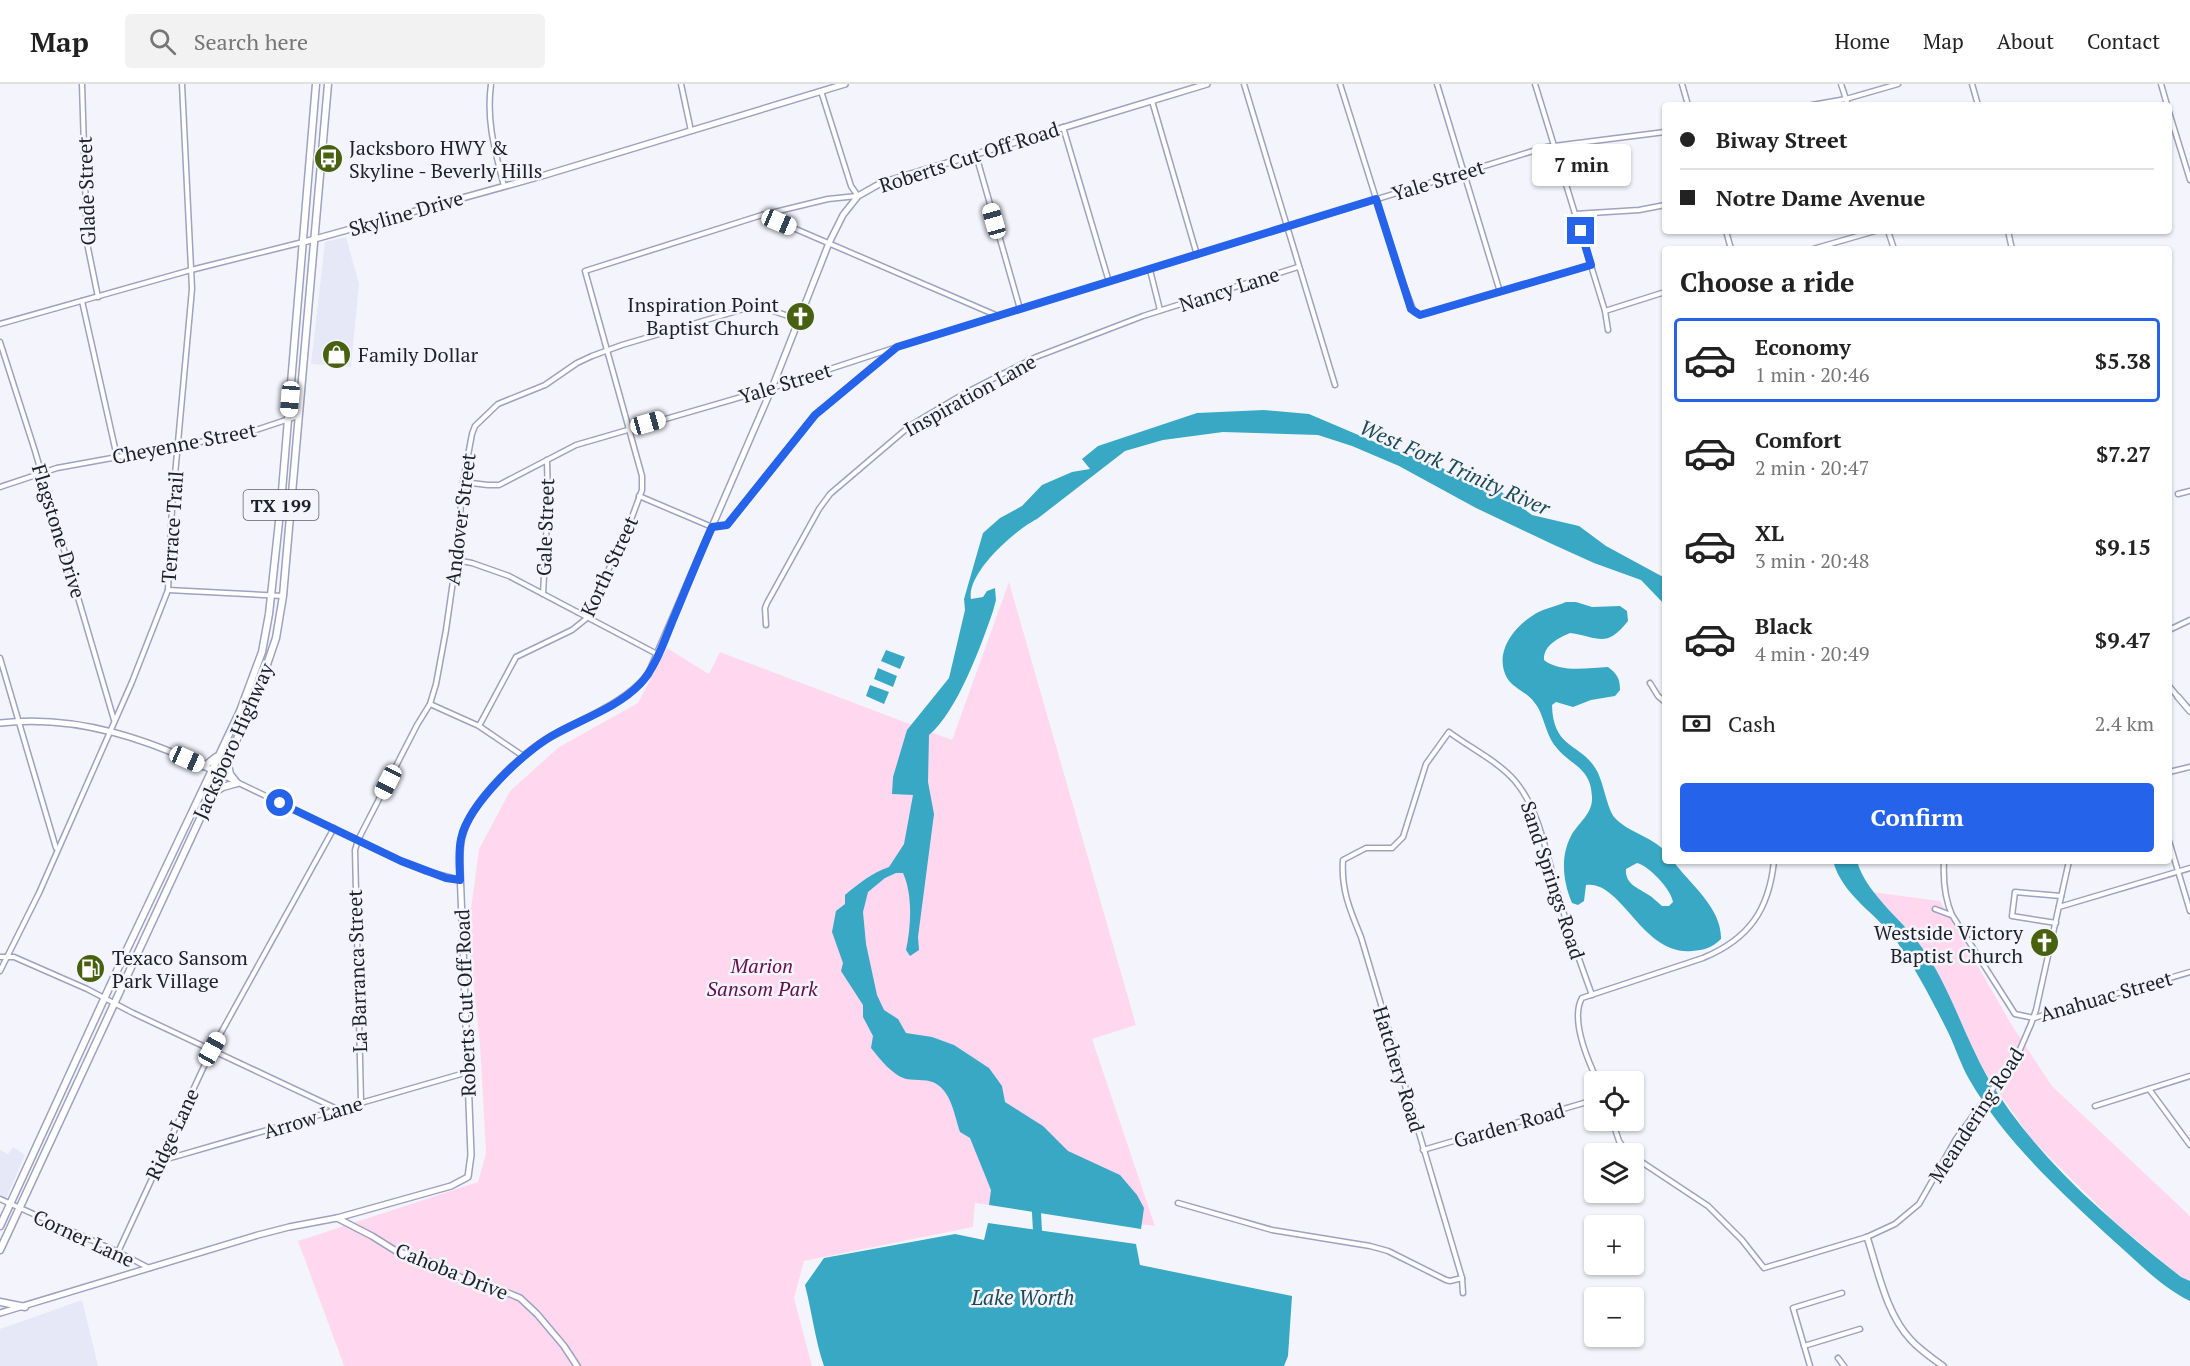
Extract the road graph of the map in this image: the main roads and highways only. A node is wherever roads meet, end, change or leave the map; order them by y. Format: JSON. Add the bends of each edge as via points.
{"nodes":[{"id":1,"x":316,"y":84,"type":"edge"},
{"id":2,"x":328,"y":84,"type":"edge"},
{"id":3,"x":314,"y":103,"type":"junction"},
{"id":4,"x":327,"y":105,"type":"junction"},
{"id":5,"x":281,"y":494,"type":"junction"},
{"id":6,"x":292,"y":494,"type":"junction"},
{"id":7,"x":219,"y":754,"type":"junction"},
{"id":8,"x":227,"y":759,"type":"junction"},
{"id":9,"x":202,"y":766,"type":"road end"},
{"id":10,"x":210,"y":795,"type":"junction"},
{"id":11,"x":172,"y":854,"type":"junction"},
{"id":12,"x":181,"y":858,"type":"junction"},
{"id":13,"x":0,"y":1226,"type":"edge"},
{"id":14,"x":0,"y":1250,"type":"edge"},
{"id":15,"x":0,"y":1302,"type":"edge"},
{"id":16,"x":25,"y":1307,"type":"road end"}],
"edges":[{"from":1,"to":3,"type":"main road","name":"Jacksboro Highway","number":"TX 199"},
{"from":2,"to":4,"type":"main road","name":"Jacksboro Highway","number":"TX 199"},
{"from":3,"to":4,"type":"main road"},
{"from":3,"to":5,"type":"main road","name":"Jacksboro Highway","number":"TX 199"},
{"from":4,"to":6,"type":"main road","name":"Jacksboro Highway","number":"TX 199"},
{"from":5,"to":6,"type":"main road"},
{"from":5,"to":7,"type":"main road","name":"Jacksboro Highway","number":"TX 199","via":[[262,652]]},
{"from":6,"to":8,"type":"main road","name":"Jacksboro Highway","number":"TX 199","via":[[283,596],[272,655]]},
{"from":7,"to":9,"type":"main road"},
{"from":7,"to":11,"type":"main road","name":"Jacksboro Highway","number":"TX 199"},
{"from":8,"to":10,"type":"main road","name":"Jacksboro Highway","number":"TX 199"},
{"from":8,"to":10,"type":"main road","via":[[237,783]]},
{"from":10,"to":12,"type":"main road","name":"Jacksboro Highway","number":"TX 199"},
{"from":11,"to":12,"type":"main road"},
{"from":11,"to":13,"type":"main road","name":"Jacksboro Highway","number":"TX 199"},
{"from":12,"to":14,"type":"main road","name":"Jacksboro Highway","number":"TX 199"},
{"from":15,"to":16,"type":"main road"}]}
